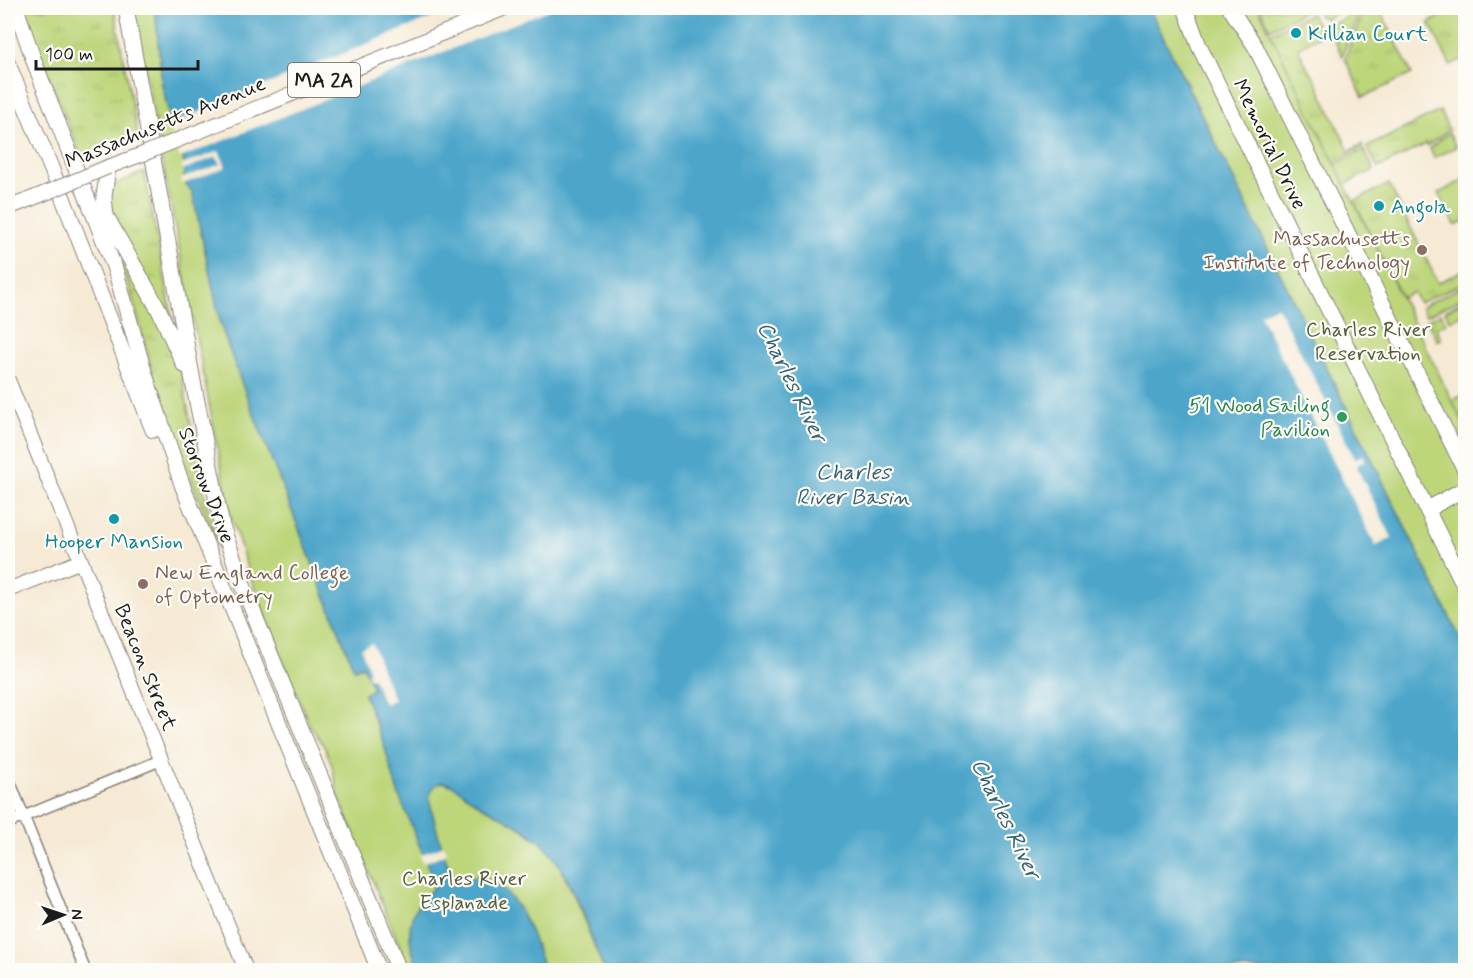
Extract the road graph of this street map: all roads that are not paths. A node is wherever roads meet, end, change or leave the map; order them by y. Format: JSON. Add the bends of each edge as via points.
{"nodes":[{"id":1,"x":16,"y":8,"type":"edge"},
{"id":2,"x":126,"y":8,"type":"edge"},
{"id":3,"x":505,"y":8,"type":"edge"},
{"id":4,"x":1175,"y":8,"type":"edge"},
{"id":5,"x":1185,"y":8,"type":"edge"},
{"id":6,"x":1230,"y":8,"type":"edge"},
{"id":7,"x":1238,"y":8,"type":"edge"},
{"id":8,"x":1255,"y":46,"type":"junction"},
{"id":9,"x":8,"y":64,"type":"edge"},
{"id":10,"x":1220,"y":90,"type":"junction"},
{"id":11,"x":108,"y":167,"type":"junction"},
{"id":12,"x":8,"y":208,"type":"edge"},
{"id":13,"x":8,"y":380,"type":"edge"},
{"id":14,"x":194,"y":387,"type":"junction"},
{"id":15,"x":1466,"y":472,"type":"edge"},
{"id":16,"x":1466,"y":489,"type":"edge"},
{"id":17,"x":189,"y":503,"type":"junction"},
{"id":18,"x":1428,"y":512,"type":"junction"},
{"id":19,"x":81,"y":561,"type":"junction"},
{"id":20,"x":1466,"y":589,"type":"edge"},
{"id":21,"x":8,"y":590,"type":"edge"},
{"id":22,"x":161,"y":760,"type":"junction"},
{"id":23,"x":8,"y":777,"type":"edge"},
{"id":24,"x":24,"y":816,"type":"junction"},
{"id":25,"x":8,"y":823,"type":"edge"},
{"id":26,"x":85,"y":970,"type":"edge"},
{"id":27,"x":246,"y":970,"type":"edge"},
{"id":28,"x":379,"y":970,"type":"edge"},
{"id":29,"x":399,"y":970,"type":"edge"}],
"edges":[{"from":1,"to":17,"type":"highway","name":"Storrow Drive","via":[[116,269],[145,375]]},
{"from":2,"to":14,"type":"highway","name":"Storrow Drive"},
{"from":3,"to":11,"type":"main road","name":"Massachusetts Avenue","number":"MA 2A","bridge":true},
{"from":4,"to":10,"type":"highway"},
{"from":5,"to":10,"type":"highway","name":"Memorial Drive"},
{"from":6,"to":8,"type":"highway","name":"Memorial Drive"},
{"from":7,"to":8,"type":"highway"},
{"from":8,"to":15,"type":"highway","name":"Memorial Drive"},
{"from":9,"to":17,"type":"highway","via":[[160,446]]},
{"from":10,"to":18,"type":"highway","name":"Memorial Drive"},
{"from":11,"to":12,"type":"main road","name":"Massachusetts Avenue","number":"MA 2A","bridge":true},
{"from":11,"to":14,"type":"highway","via":[[105,212],[171,334]]},
{"from":13,"to":19,"type":"main road","name":"Beacon Street"},
{"from":14,"to":29,"type":"highway","name":"Storrow Drive","via":[[234,563]]},
{"from":16,"to":18,"type":"highway"},
{"from":17,"to":28,"type":"highway","name":"Storrow Drive"},
{"from":18,"to":20,"type":"highway","name":"Memorial Drive"},
{"from":19,"to":21,"type":"main road"},
{"from":19,"to":22,"type":"main road","name":"Beacon Street"},
{"from":22,"to":24,"type":"street"},
{"from":22,"to":27,"type":"main road","name":"Beacon Street"},
{"from":23,"to":24,"type":"street"},
{"from":24,"to":25,"type":"street"},
{"from":24,"to":26,"type":"street"}]}
